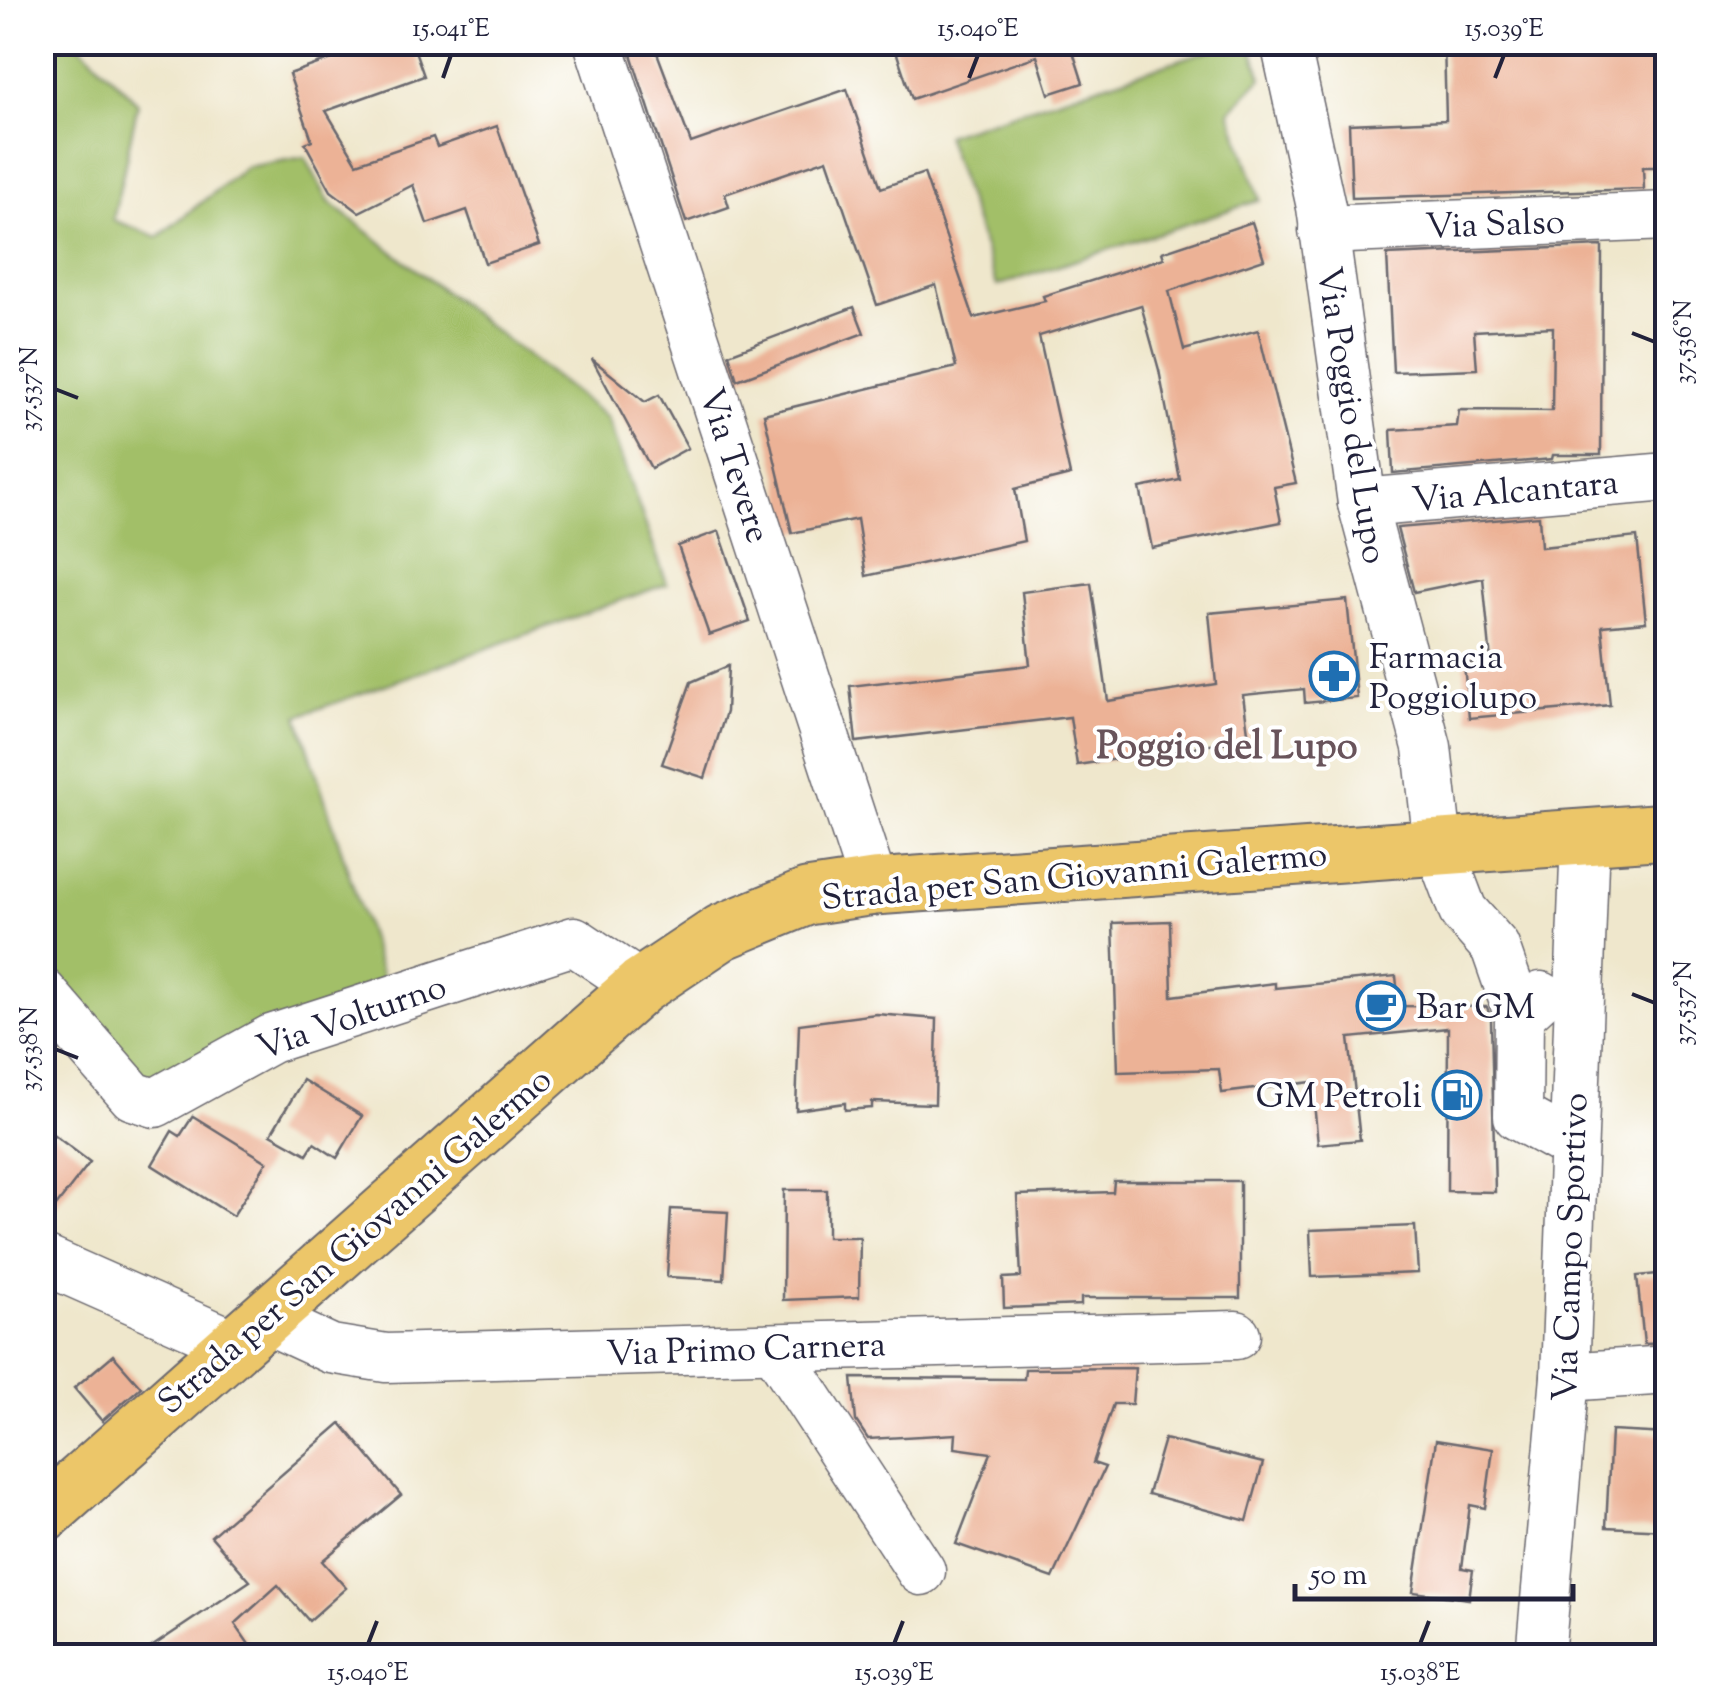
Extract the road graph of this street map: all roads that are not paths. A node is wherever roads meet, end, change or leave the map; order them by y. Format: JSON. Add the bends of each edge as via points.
{"nodes":[{"id":1,"x":598,"y":42,"type":"edge"},
{"id":2,"x":1285,"y":42,"type":"edge"},
{"id":3,"x":1668,"y":216,"type":"edge"},
{"id":4,"x":1323,"y":230,"type":"junction"},
{"id":5,"x":1668,"y":477,"type":"edge"},
{"id":6,"x":1362,"y":503,"type":"junction"},
{"id":7,"x":1668,"y":830,"type":"edge"},
{"id":8,"x":1585,"y":836,"type":"junction"},
{"id":9,"x":1438,"y":845,"type":"junction"},
{"id":10,"x":874,"y":887,"type":"junction"},
{"id":11,"x":1580,"y":960,"type":"junction"},
{"id":12,"x":641,"y":986,"type":"junction"},
{"id":13,"x":42,"y":992,"type":"edge"},
{"id":14,"x":1520,"y":1016,"type":"junction"},
{"id":15,"x":1574,"y":1146,"type":"junction"},
{"id":16,"x":42,"y":1259,"type":"edge"},
{"id":17,"x":249,"y":1331,"type":"junction"},
{"id":18,"x":1236,"y":1335,"type":"dead end"},
{"id":19,"x":776,"y":1348,"type":"junction"},
{"id":20,"x":1668,"y":1370,"type":"edge"},
{"id":21,"x":1565,"y":1376,"type":"junction"},
{"id":22,"x":42,"y":1516,"type":"edge"},
{"id":23,"x":921,"y":1571,"type":"dead end"},
{"id":24,"x":1540,"y":1656,"type":"edge"}],
"edges":[{"from":1,"to":10,"type":"street","name":"Via Tevere"},
{"from":2,"to":4,"type":"street","name":"Via Poggio del Lupo"},
{"from":3,"to":4,"type":"street","name":"Via Salso"},
{"from":4,"to":6,"type":"street","name":"Via Poggio del Lupo"},
{"from":5,"to":6,"type":"street","name":"Via Alcantara"},
{"from":6,"to":9,"type":"street","name":"Via Poggio del Lupo","via":[[1426,748]]},
{"from":7,"to":8,"type":"main road","name":"Strada per San Giovanni Galermo"},
{"from":8,"to":9,"type":"main road","name":"Strada per San Giovanni Galermo"},
{"from":8,"to":11,"type":"street","name":"Via Campo Sportivo"},
{"from":9,"to":10,"type":"main road","name":"Strada per San Giovanni Galermo"},
{"from":9,"to":14,"type":"street","name":"Via Poggio del Lupo","via":[[1463,910],[1495,948]]},
{"from":10,"to":12,"type":"main road","name":"Strada per San Giovanni Galermo","via":[[807,897],[722,932]]},
{"from":11,"to":14,"type":"street"},
{"from":11,"to":15,"type":"street","name":"Via Campo Sportivo"},
{"from":12,"to":13,"type":"street","name":"Via Volturno","via":[[574,941],[271,1039],[156,1103],[133,1096]]},
{"from":12,"to":17,"type":"main road","name":"Strada per San Giovanni Galermo"},
{"from":14,"to":15,"type":"street","via":[[1518,1116]]},
{"from":15,"to":21,"type":"street","name":"Via Campo Sportivo"},
{"from":16,"to":17,"type":"street","name":"Via Primo Carnera"},
{"from":17,"to":19,"type":"street","name":"Via Primo Carnera","via":[[386,1358]]},
{"from":17,"to":22,"type":"main road","name":"Strada per San Giovanni Galermo"},
{"from":18,"to":19,"type":"street","name":"Via Primo Carnera"},
{"from":19,"to":23,"type":"street"},
{"from":20,"to":21,"type":"street"},
{"from":21,"to":24,"type":"street","name":"Via Campo Sportivo"}]}
